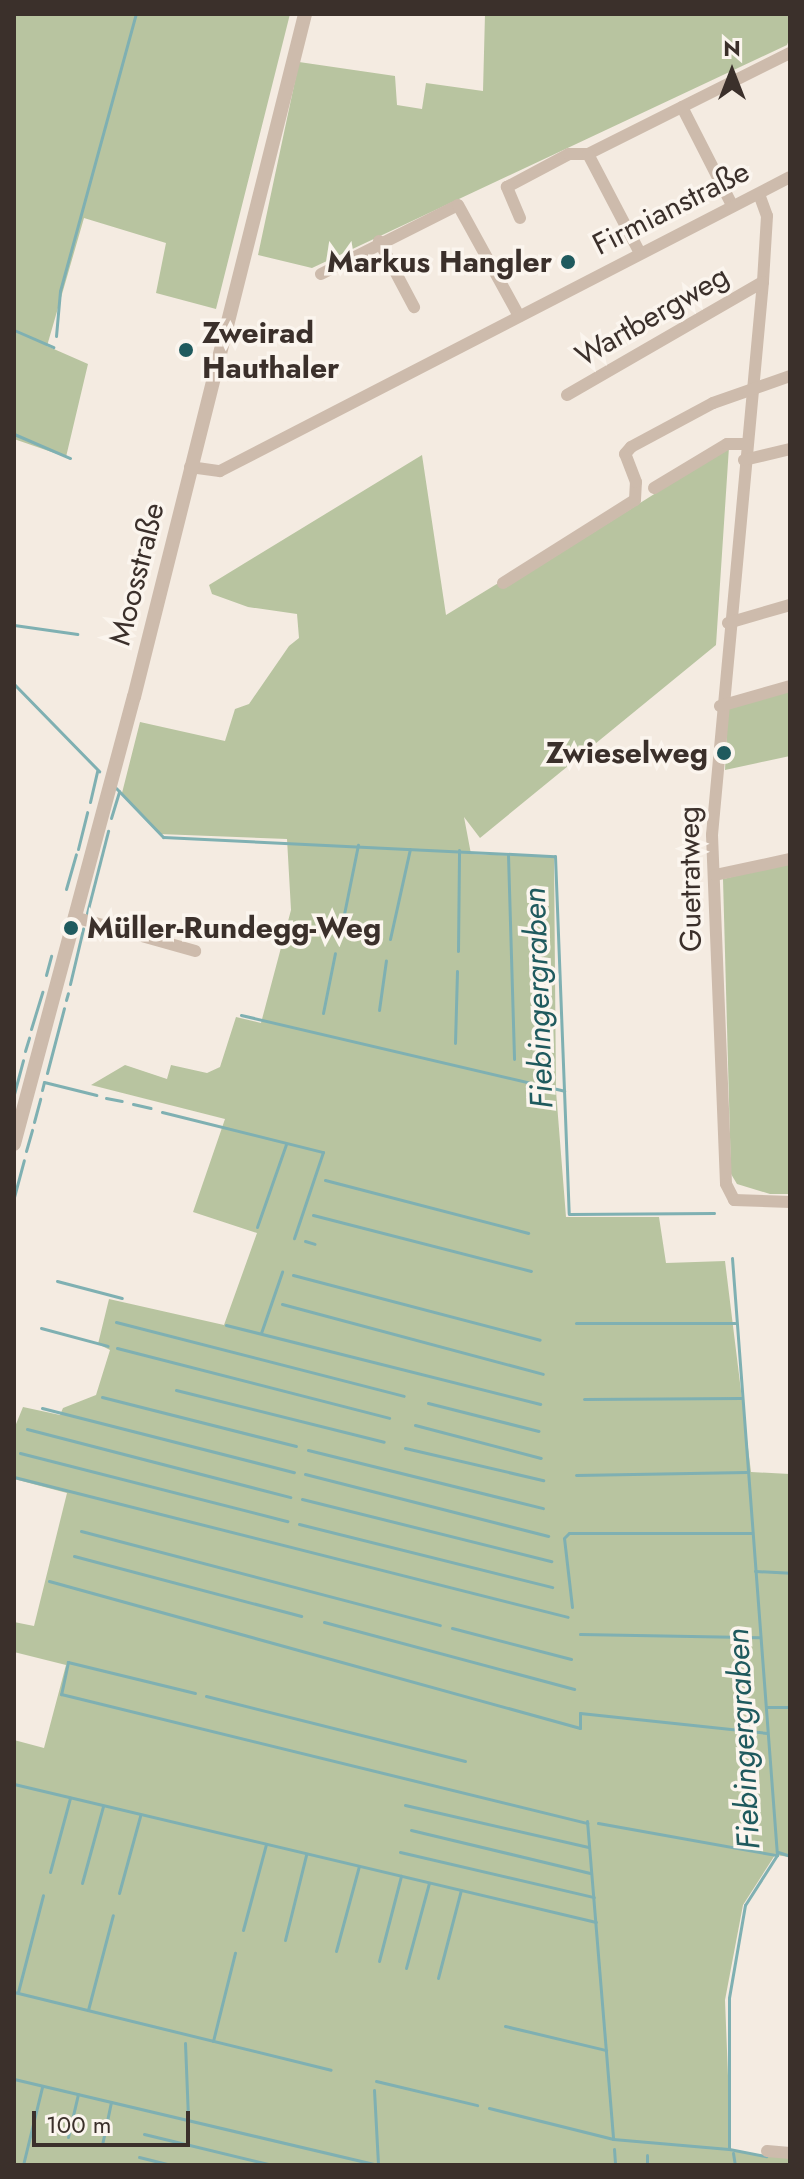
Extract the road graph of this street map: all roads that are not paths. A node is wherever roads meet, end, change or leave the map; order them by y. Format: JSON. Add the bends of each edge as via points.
{"nodes":[{"id":1,"x":305,"y":14,"type":"edge"},
{"id":2,"x":790,"y":53,"type":"edge"},
{"id":3,"x":682,"y":107,"type":"junction"},
{"id":4,"x":588,"y":154,"type":"junction"},
{"id":5,"x":790,"y":177,"type":"edge"},
{"id":6,"x":759,"y":194,"type":"junction"},
{"id":7,"x":732,"y":205,"type":"junction"},
{"id":8,"x":520,"y":218,"type":"dead end"},
{"id":9,"x":379,"y":241,"type":"junction"},
{"id":10,"x":640,"y":253,"type":"junction"},
{"id":11,"x":321,"y":274,"type":"dead end"},
{"id":12,"x":763,"y":282,"type":"junction"},
{"id":13,"x":414,"y":307,"type":"dead end"},
{"id":14,"x":519,"y":316,"type":"junction"},
{"id":15,"x":790,"y":376,"type":"edge"},
{"id":16,"x":753,"y":388,"type":"junction"},
{"id":17,"x":567,"y":395,"type":"dead end"},
{"id":18,"x":746,"y":444,"type":"junction"},
{"id":19,"x":790,"y":449,"type":"edge"},
{"id":20,"x":744,"y":460,"type":"junction"},
{"id":21,"x":190,"y":467,"type":"junction"},
{"id":22,"x":654,"y":488,"type":"dead end"},
{"id":23,"x":503,"y":583,"type":"dead end"},
{"id":24,"x":790,"y":605,"type":"edge"},
{"id":25,"x":728,"y":623,"type":"junction"},
{"id":26,"x":790,"y":686,"type":"edge"},
{"id":27,"x":720,"y":706,"type":"junction"},
{"id":28,"x":790,"y":859,"type":"edge"},
{"id":29,"x":715,"y":875,"type":"junction"},
{"id":30,"x":74,"y":917,"type":"junction"},
{"id":31,"x":195,"y":951,"type":"dead end"},
{"id":32,"x":14,"y":1144,"type":"edge"},
{"id":33,"x":790,"y":1202,"type":"edge"},
{"id":34,"x":767,"y":2151,"type":"dead end"},
{"id":35,"x":790,"y":2153,"type":"edge"}],
"edges":[{"from":1,"to":21,"type":"street","name":"Moosstraße"},
{"from":2,"to":3,"type":"street"},
{"from":3,"to":4,"type":"street"},
{"from":3,"to":7,"type":"street"},
{"from":4,"to":8,"type":"street","via":[[569,154],[507,187]]},
{"from":4,"to":10,"type":"street"},
{"from":5,"to":6,"type":"street","name":"Firmianstraße"},
{"from":6,"to":7,"type":"street","name":"Firmianstraße"},
{"from":6,"to":12,"type":"street","name":"Guetratweg","via":[[767,216]]},
{"from":7,"to":10,"type":"street","name":"Firmianstraße"},
{"from":9,"to":11,"type":"street"},
{"from":9,"to":13,"type":"street"},
{"from":9,"to":14,"type":"street","via":[[458,205]]},
{"from":10,"to":14,"type":"street","name":"Firmianstraße"},
{"from":12,"to":16,"type":"street","name":"Guetratweg"},
{"from":12,"to":17,"type":"street","name":"Wartbergweg"},
{"from":14,"to":21,"type":"street","name":"Firmianstraße","via":[[220,471]]},
{"from":15,"to":16,"type":"street"},
{"from":16,"to":18,"type":"street","name":"Guetratweg"},
{"from":16,"to":23,"type":"street","via":[[682,417],[631,447],[625,454],[636,482],[635,500]]},
{"from":18,"to":20,"type":"street","name":"Guetratweg"},
{"from":18,"to":22,"type":"street","via":[[727,444]]},
{"from":19,"to":20,"type":"street"},
{"from":20,"to":25,"type":"street","name":"Guetratweg"},
{"from":21,"to":30,"type":"street","name":"Moosstraße"},
{"from":24,"to":25,"type":"street"},
{"from":25,"to":27,"type":"street","name":"Guetratweg"},
{"from":26,"to":27,"type":"street"},
{"from":27,"to":29,"type":"street","name":"Guetratweg"},
{"from":28,"to":29,"type":"street"},
{"from":29,"to":33,"type":"street","name":"Guetratweg","via":[[726,1184],[734,1200]]},
{"from":30,"to":31,"type":"street"},
{"from":30,"to":32,"type":"street","name":"Moosstraße"},
{"from":34,"to":35,"type":"street"}]}
